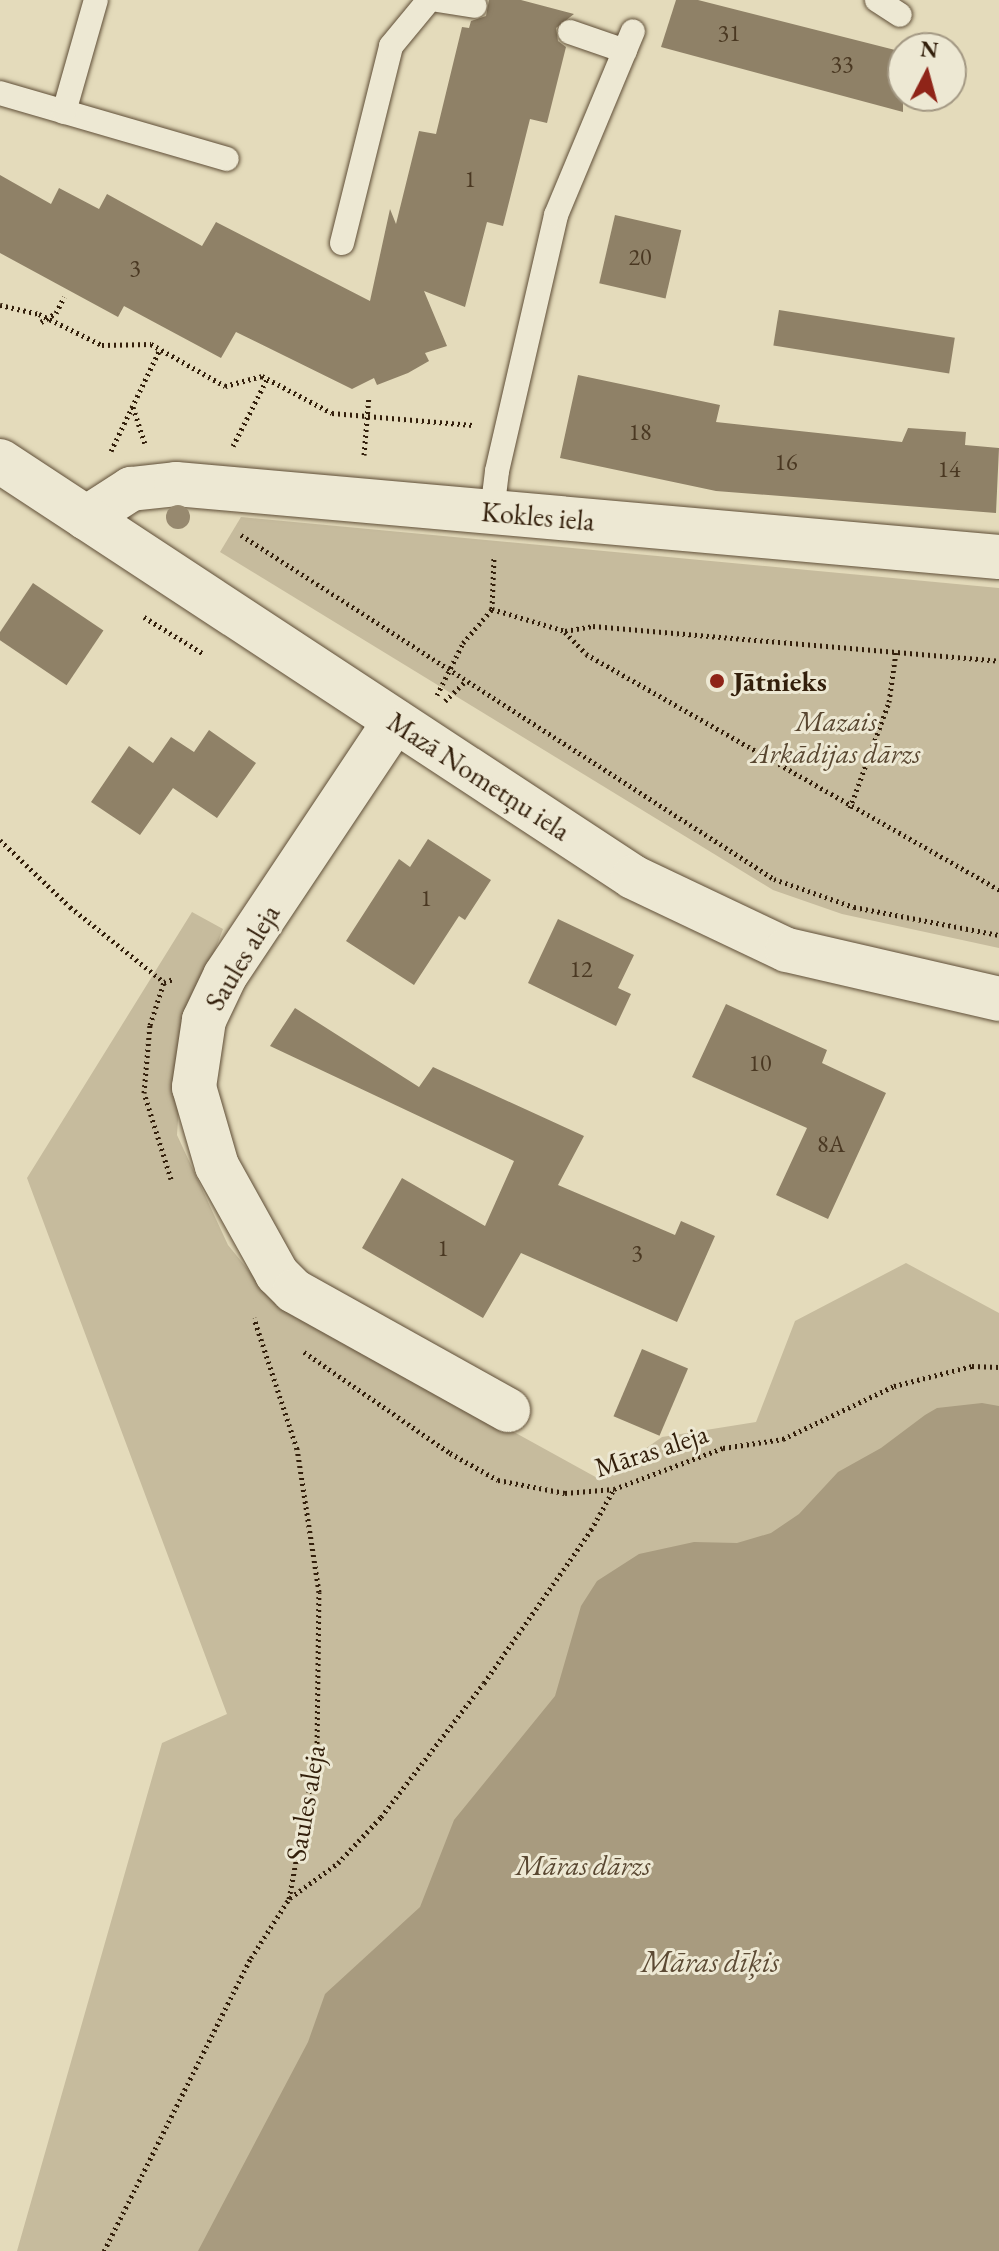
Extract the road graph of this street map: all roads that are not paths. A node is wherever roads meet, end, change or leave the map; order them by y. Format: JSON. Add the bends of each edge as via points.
{"nodes":[{"id":1,"x":96,"y":0,"type":"edge"},
{"id":2,"x":429,"y":0,"type":"edge"},
{"id":3,"x":438,"y":0,"type":"edge"},
{"id":4,"x":877,"y":0,"type":"edge"},
{"id":5,"x":475,"y":6,"type":"dead end"},
{"id":6,"x":900,"y":15,"type":"dead end"},
{"id":7,"x":570,"y":32,"type":"dead end"},
{"id":8,"x":0,"y":93,"type":"edge"},
{"id":9,"x":64,"y":112,"type":"junction"},
{"id":10,"x":227,"y":159,"type":"dead end"},
{"id":11,"x":342,"y":243,"type":"dead end"},
{"id":12,"x":0,"y":461,"type":"edge"},
{"id":13,"x":492,"y":512,"type":"junction"},
{"id":14,"x":86,"y":518,"type":"junction"},
{"id":15,"x":999,"y":557,"type":"edge"},
{"id":16,"x":395,"y":721,"type":"junction"},
{"id":17,"x":999,"y":999,"type":"edge"},
{"id":18,"x":508,"y":1410,"type":"dead end"}],
"edges":[{"from":1,"to":9,"type":"lane"},
{"from":2,"to":11,"type":"lane","via":[[391,46]]},
{"from":3,"to":5,"type":"lane"},
{"from":4,"to":6,"type":"lane"},
{"from":7,"to":13,"type":"lane","via":[[629,41],[556,215],[506,428]]},
{"from":8,"to":9,"type":"lane"},
{"from":9,"to":10,"type":"lane"},
{"from":12,"to":14,"type":"street","name":"Mazā Nometņu iela"},
{"from":13,"to":14,"type":"street","name":"Kokles iela","via":[[176,484],[131,489]]},
{"from":13,"to":15,"type":"street","name":"Kokles iela"},
{"from":14,"to":16,"type":"street","name":"Mazā Nometņu iela"},
{"from":16,"to":17,"type":"street","name":"Mazā Nometņu iela","via":[[633,877],[717,920],[787,950],[858,970]]},
{"from":16,"to":18,"type":"street","name":"Saules aleja","via":[[225,976],[204,1020],[194,1087],[217,1166],[277,1274],[294,1291]]}]}
